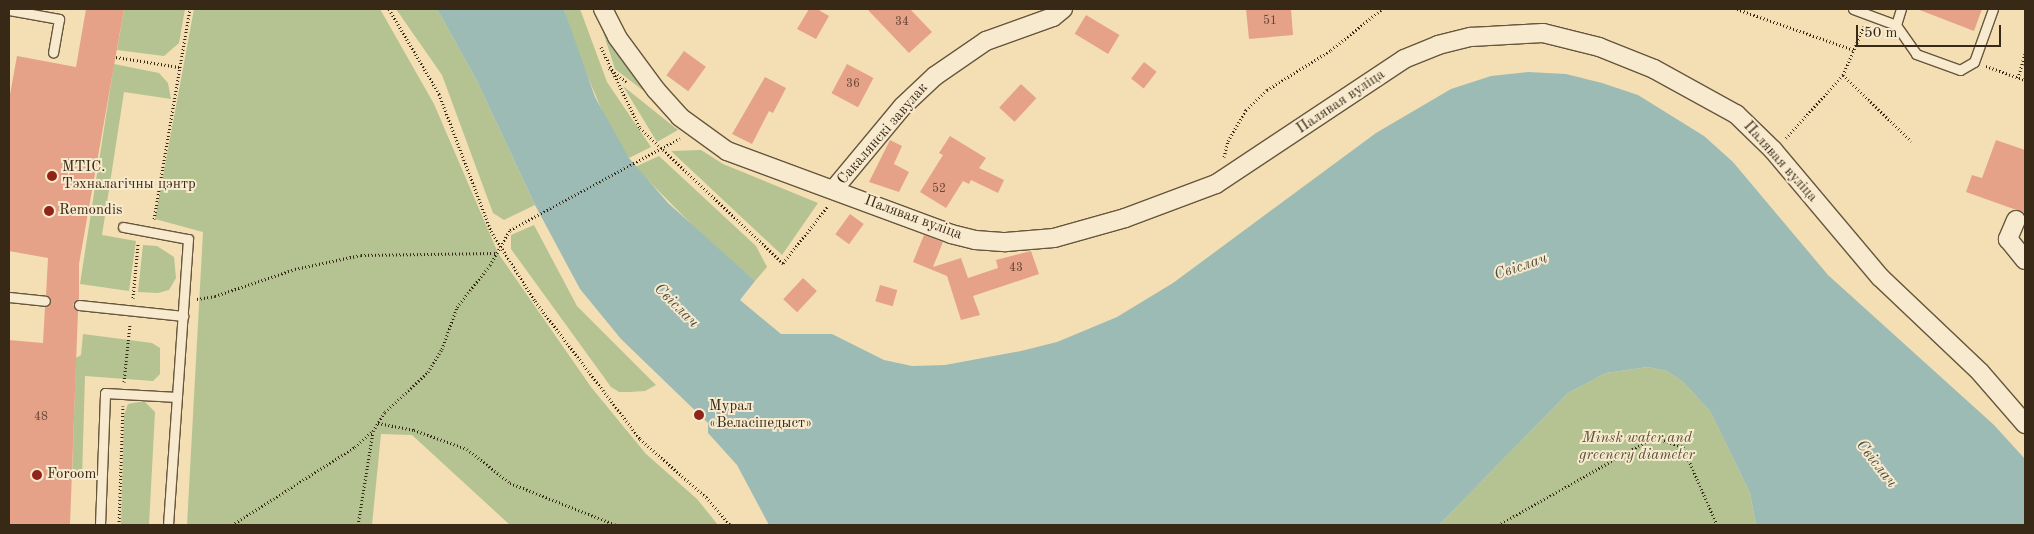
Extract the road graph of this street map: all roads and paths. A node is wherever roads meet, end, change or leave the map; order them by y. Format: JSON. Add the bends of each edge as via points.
{"nodes":[{"id":1,"x":190,"y":9,"type":"edge"},
{"id":2,"x":388,"y":9,"type":"edge"},
{"id":3,"x":603,"y":9,"type":"edge"},
{"id":4,"x":1062,"y":9,"type":"edge"},
{"id":5,"x":1382,"y":9,"type":"edge"},
{"id":6,"x":1737,"y":9,"type":"edge"},
{"id":7,"x":1853,"y":9,"type":"edge"},
{"id":8,"x":1902,"y":9,"type":"edge"},
{"id":9,"x":1993,"y":9,"type":"edge"},
{"id":10,"x":9,"y":10,"type":"edge"},
{"id":11,"x":1896,"y":26,"type":"junction"},
{"id":12,"x":599,"y":42,"type":"dead end"},
{"id":13,"x":53,"y":52,"type":"dead end"},
{"id":14,"x":2025,"y":53,"type":"edge"},
{"id":15,"x":116,"y":57,"type":"dead end"},
{"id":16,"x":1974,"y":62,"type":"junction"},
{"id":17,"x":179,"y":67,"type":"junction"},
{"id":18,"x":1843,"y":75,"type":"junction"},
{"id":19,"x":2018,"y":78,"type":"junction"},
{"id":20,"x":2025,"y":80,"type":"edge"},
{"id":21,"x":695,"y":128,"type":"junction"},
{"id":22,"x":1911,"y":141,"type":"dead end"},
{"id":23,"x":660,"y":149,"type":"junction"},
{"id":24,"x":1773,"y":150,"type":"junction"},
{"id":25,"x":1216,"y":184,"type":"junction"},
{"id":26,"x":834,"y":189,"type":"junction"},
{"id":27,"x":154,"y":220,"type":"dead end"},
{"id":28,"x":2016,"y":220,"type":"dead end"},
{"id":29,"x":123,"y":226,"type":"dead end"},
{"id":30,"x":138,"y":244,"type":"dead end"},
{"id":31,"x":500,"y":247,"type":"junction"},
{"id":32,"x":498,"y":254,"type":"junction"},
{"id":33,"x":2025,"y":260,"type":"edge"},
{"id":34,"x":9,"y":297,"type":"edge"},
{"id":35,"x":184,"y":300,"type":"junction"},
{"id":36,"x":45,"y":301,"type":"dead end"},
{"id":37,"x":79,"y":305,"type":"dead end"},
{"id":38,"x":131,"y":310,"type":"junction"},
{"id":39,"x":183,"y":316,"type":"junction"},
{"id":40,"x":123,"y":394,"type":"junction"},
{"id":41,"x":177,"y":397,"type":"junction"},
{"id":42,"x":378,"y":423,"type":"junction"},
{"id":43,"x":2025,"y":424,"type":"edge"},
{"id":44,"x":373,"y":431,"type":"junction"},
{"id":45,"x":100,"y":525,"type":"edge"},
{"id":46,"x":119,"y":525,"type":"edge"},
{"id":47,"x":168,"y":525,"type":"edge"},
{"id":48,"x":232,"y":525,"type":"edge"},
{"id":49,"x":358,"y":525,"type":"edge"},
{"id":50,"x":616,"y":525,"type":"edge"},
{"id":51,"x":730,"y":525,"type":"edge"},
{"id":52,"x":1498,"y":525,"type":"edge"},
{"id":53,"x":1717,"y":525,"type":"edge"}],
"edges":[{"from":1,"to":17,"type":"path"},
{"from":2,"to":31,"type":"path","via":[[439,94],[486,221]]},
{"from":3,"to":21,"type":"street","name":"Палявая вуліца","via":[[617,37],[656,90]]},
{"from":4,"to":26,"type":"street","name":"Сакалянскі завулак","via":[[1053,17],[986,40],[935,76],[904,106]]},
{"from":5,"to":25,"type":"path","via":[[1331,50],[1268,90],[1246,110],[1228,141]]},
{"from":6,"to":18,"type":"path","via":[[1854,50]]},
{"from":7,"to":11,"type":"lane"},
{"from":8,"to":11,"type":"lane"},
{"from":9,"to":16,"type":"lane"},
{"from":10,"to":13,"type":"lane","via":[[59,19]]},
{"from":11,"to":16,"type":"lane","via":[[1916,54],[1960,70]]},
{"from":12,"to":23,"type":"path","via":[[607,67],[640,128]]},
{"from":14,"to":19,"type":"path"},
{"from":15,"to":17,"type":"path"},
{"from":16,"to":19,"type":"path"},
{"from":17,"to":27,"type":"path"},
{"from":18,"to":22,"type":"path"},
{"from":18,"to":24,"type":"path"},
{"from":19,"to":20,"type":"path"},
{"from":21,"to":23,"type":"path"},
{"from":21,"to":26,"type":"street","name":"Палявая вуліца","via":[[727,151]]},
{"from":23,"to":26,"type":"path","via":[[782,263],[836,196]]},
{"from":23,"to":31,"type":"path","via":[[510,230]]},
{"from":24,"to":25,"type":"street","name":"Палявая вуліца","via":[[1736,114],[1654,69],[1599,46],[1543,33],[1470,37],[1438,45],[1404,60]]},
{"from":24,"to":43,"type":"street","name":"Палявая вуліца","via":[[1880,277],[1980,372]]},
{"from":25,"to":26,"type":"street","name":"Палявая вуліца","via":[[1125,218],[1054,238],[1006,242],[975,240],[952,234]]},
{"from":28,"to":33,"type":"street","via":[[2008,239]]},
{"from":29,"to":35,"type":"lane","via":[[188,239]]},
{"from":30,"to":38,"type":"path"},
{"from":31,"to":32,"type":"path"},
{"from":31,"to":51,"type":"path","via":[[554,329],[616,412],[652,452],[706,497]]},
{"from":32,"to":35,"type":"path","via":[[361,255],[294,269],[215,296]]},
{"from":32,"to":42,"type":"path","via":[[457,307],[442,349],[428,372]]},
{"from":34,"to":36,"type":"lane"},
{"from":35,"to":39,"type":"lane"},
{"from":37,"to":38,"type":"lane"},
{"from":38,"to":39,"type":"lane"},
{"from":38,"to":40,"type":"path"},
{"from":39,"to":41,"type":"lane"},
{"from":40,"to":41,"type":"lane"},
{"from":40,"to":45,"type":"lane","via":[[105,393]]},
{"from":40,"to":46,"type":"path"},
{"from":41,"to":47,"type":"lane"},
{"from":42,"to":44,"type":"path"},
{"from":42,"to":50,"type":"path","via":[[414,430],[467,449],[510,482]]},
{"from":44,"to":48,"type":"path","via":[[355,447]]},
{"from":44,"to":49,"type":"path"},
{"from":52,"to":53,"type":"path","via":[[1654,437],[1683,447]]}]}
